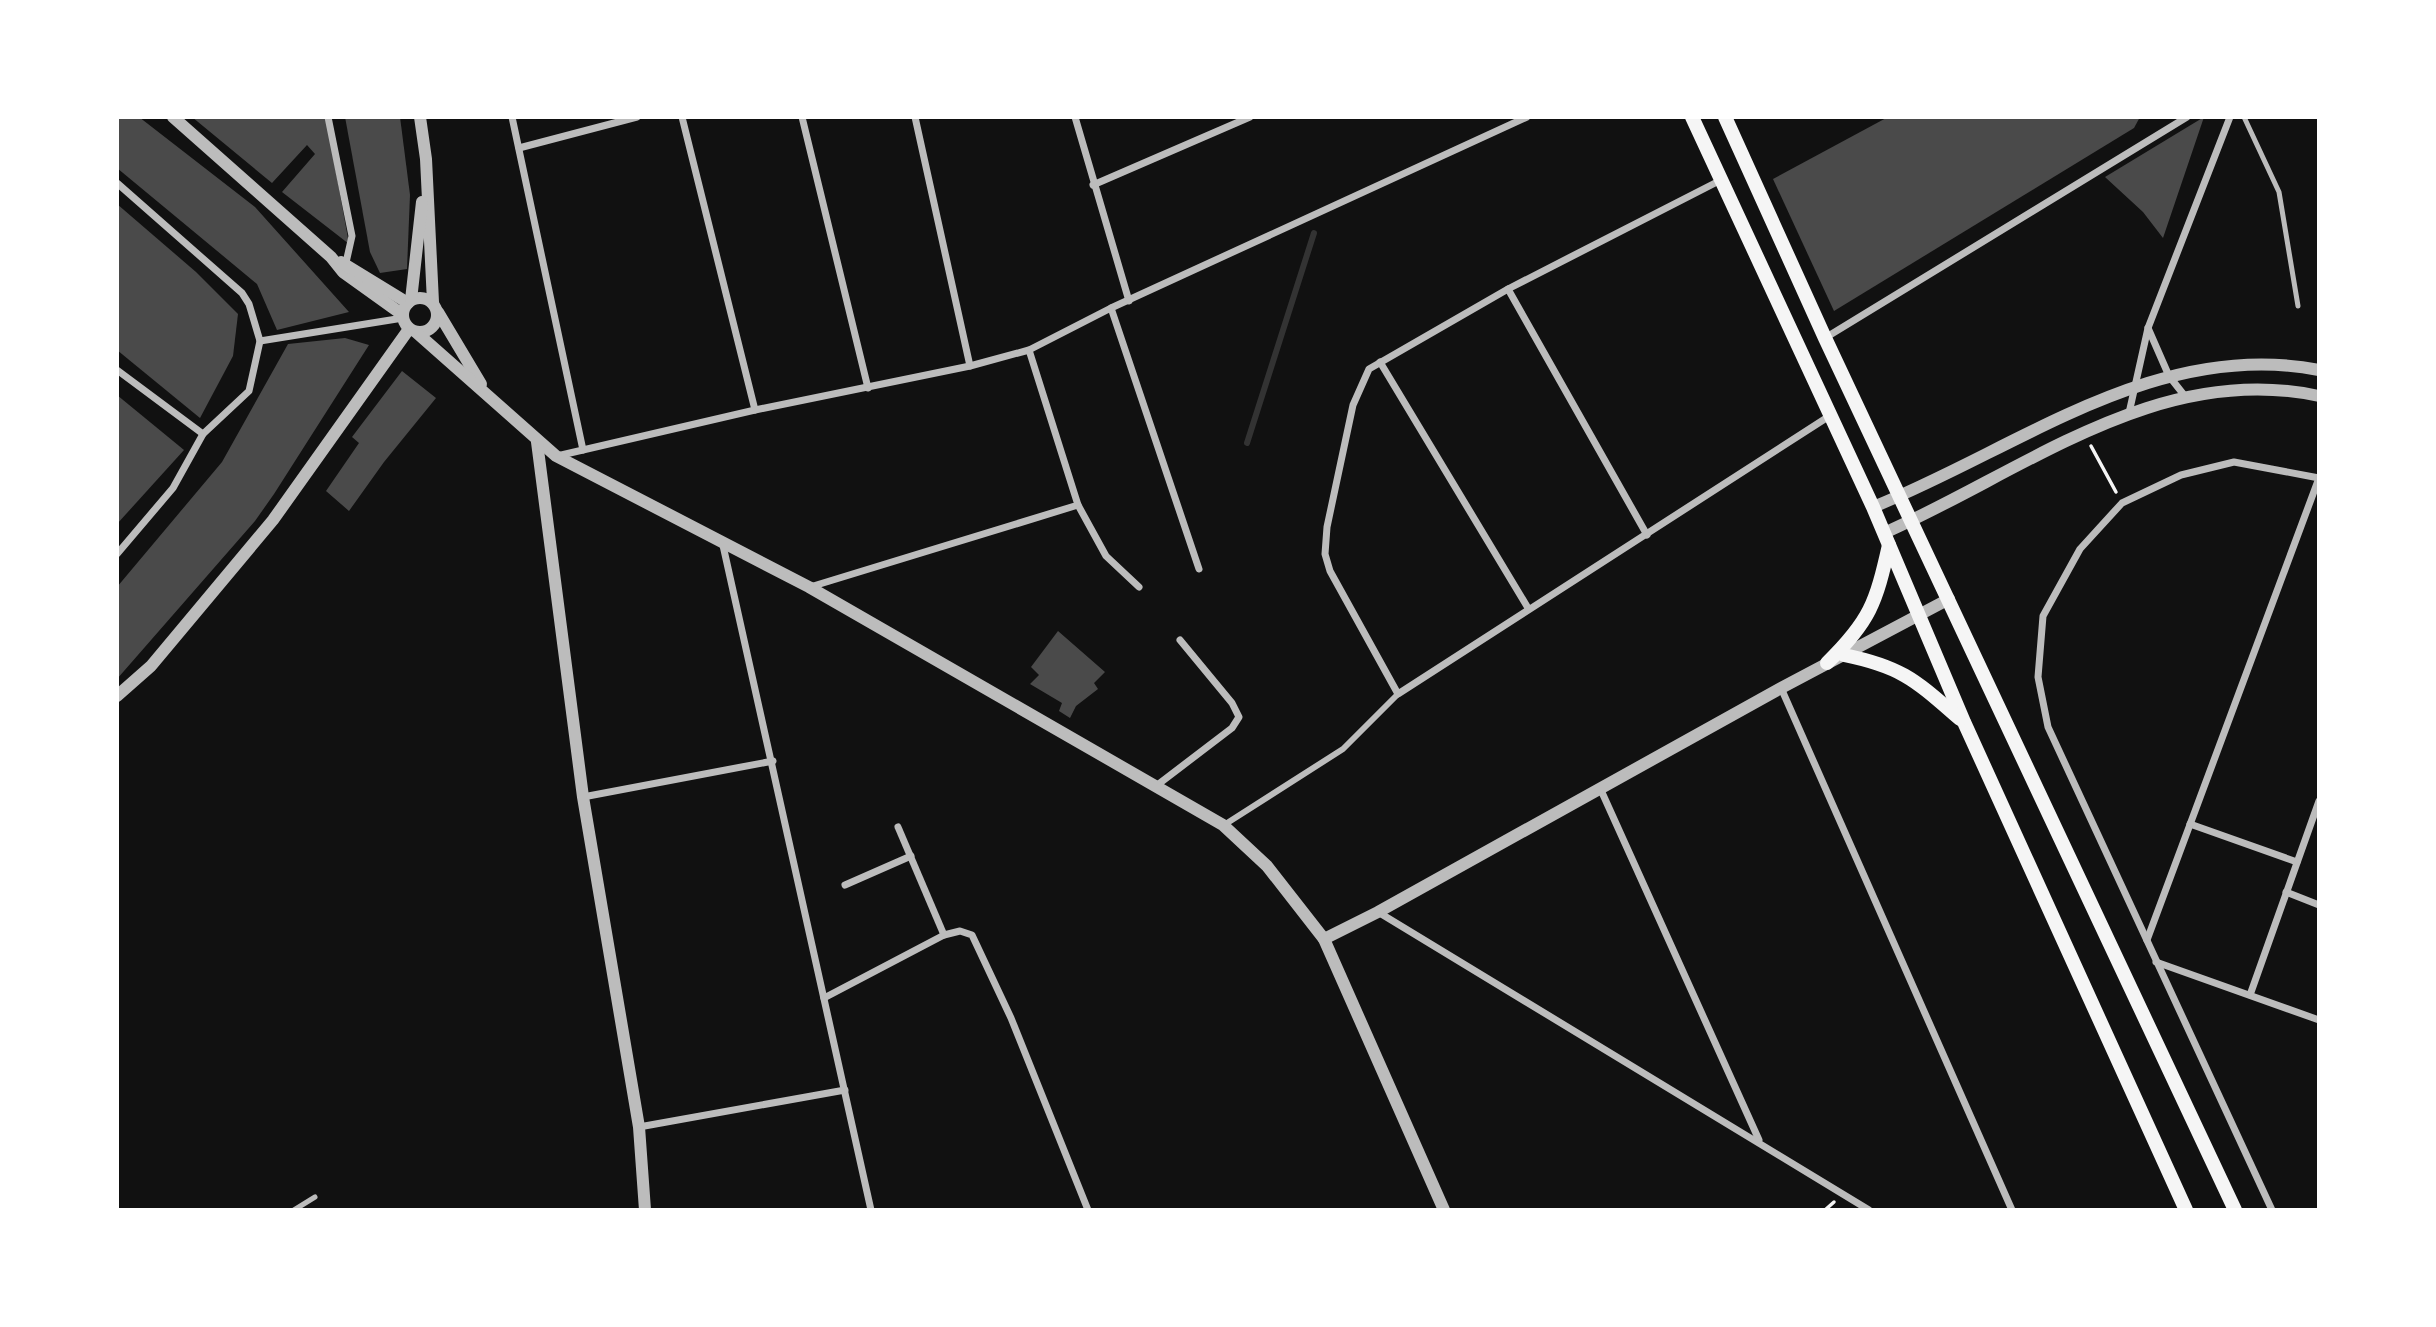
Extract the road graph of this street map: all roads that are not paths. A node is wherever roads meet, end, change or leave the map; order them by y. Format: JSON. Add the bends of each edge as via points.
{"nodes":[{"id":1,"x":173,"y":117,"type":"edge"},
{"id":2,"x":328,"y":117,"type":"edge"},
{"id":3,"x":420,"y":117,"type":"edge"},
{"id":4,"x":512,"y":117,"type":"edge"},
{"id":5,"x":637,"y":117,"type":"edge"},
{"id":6,"x":682,"y":117,"type":"edge"},
{"id":7,"x":802,"y":117,"type":"edge"},
{"id":8,"x":915,"y":117,"type":"edge"},
{"id":9,"x":1075,"y":117,"type":"edge"},
{"id":10,"x":1250,"y":117,"type":"edge"},
{"id":11,"x":1527,"y":117,"type":"edge"},
{"id":12,"x":1692,"y":117,"type":"edge"},
{"id":13,"x":1725,"y":117,"type":"edge"},
{"id":14,"x":2187,"y":117,"type":"edge"},
{"id":15,"x":2230,"y":117,"type":"edge"},
{"id":16,"x":2244,"y":117,"type":"edge"},
{"id":17,"x":519,"y":148,"type":"junction"},
{"id":18,"x":426,"y":159,"type":"junction"},
{"id":19,"x":1722,"y":180,"type":"junction"},
{"id":20,"x":117,"y":183,"type":"edge"},
{"id":21,"x":1093,"y":185,"type":"junction"},
{"id":22,"x":345,"y":268,"type":"junction"},
{"id":23,"x":1508,"y":289,"type":"junction"},
{"id":24,"x":1129,"y":301,"type":"junction"},
{"id":25,"x":2298,"y":306,"type":"dead end"},
{"id":26,"x":435,"y":307,"type":"junction"},
{"id":27,"x":1111,"y":308,"type":"junction"},
{"id":28,"x":408,"y":316,"type":"junction"},
{"id":29,"x":2148,"y":328,"type":"junction"},
{"id":30,"x":1825,"y":338,"type":"junction"},
{"id":31,"x":260,"y":341,"type":"junction"},
{"id":32,"x":1029,"y":350,"type":"junction"},
{"id":33,"x":1380,"y":362,"type":"junction"},
{"id":34,"x":970,"y":366,"type":"junction"},
{"id":35,"x":117,"y":370,"type":"edge"},
{"id":36,"x":2319,"y":370,"type":"edge"},
{"id":37,"x":2169,"y":376,"type":"junction"},
{"id":38,"x":2133,"y":385,"type":"junction"},
{"id":39,"x":868,"y":388,"type":"junction"},
{"id":40,"x":2184,"y":395,"type":"junction"},
{"id":41,"x":488,"y":396,"type":"junction"},
{"id":42,"x":2319,"y":396,"type":"edge"},
{"id":43,"x":755,"y":410,"type":"junction"},
{"id":44,"x":2129,"y":413,"type":"junction"},
{"id":45,"x":1831,"y":415,"type":"junction"},
{"id":46,"x":203,"y":433,"type":"junction"},
{"id":47,"x":537,"y":442,"type":"junction"},
{"id":48,"x":583,"y":450,"type":"junction"},
{"id":49,"x":556,"y":456,"type":"junction"},
{"id":50,"x":2319,"y":478,"type":"edge"},
{"id":51,"x":1900,"y":496,"type":"junction"},
{"id":52,"x":1078,"y":505,"type":"junction"},
{"id":53,"x":1873,"y":507,"type":"junction"},
{"id":54,"x":1911,"y":520,"type":"junction"},
{"id":55,"x":1647,"y":535,"type":"junction"},
{"id":56,"x":1886,"y":539,"type":"junction"},
{"id":57,"x":722,"y":541,"type":"junction"},
{"id":58,"x":117,"y":554,"type":"edge"},
{"id":59,"x":1199,"y":569,"type":"dead end"},
{"id":60,"x":809,"y":587,"type":"junction"},
{"id":61,"x":1139,"y":587,"type":"dead end"},
{"id":62,"x":1949,"y":599,"type":"junction"},
{"id":63,"x":1528,"y":608,"type":"junction"},
{"id":64,"x":1918,"y":615,"type":"junction"},
{"id":65,"x":1180,"y":640,"type":"dead end"},
{"id":66,"x":1844,"y":655,"type":"junction"},
{"id":67,"x":1827,"y":663,"type":"junction"},
{"id":68,"x":1781,"y":688,"type":"junction"},
{"id":69,"x":1398,"y":694,"type":"junction"},
{"id":70,"x":117,"y":696,"type":"edge"},
{"id":71,"x":1964,"y":722,"type":"junction"},
{"id":72,"x":773,"y":761,"type":"junction"},
{"id":73,"x":1155,"y":786,"type":"junction"},
{"id":74,"x":1600,"y":788,"type":"junction"},
{"id":75,"x":583,"y":797,"type":"junction"},
{"id":76,"x":2319,"y":801,"type":"edge"},
{"id":77,"x":2190,"y":824,"type":"junction"},
{"id":78,"x":1223,"y":825,"type":"junction"},
{"id":79,"x":898,"y":827,"type":"dead end"},
{"id":80,"x":911,"y":856,"type":"junction"},
{"id":81,"x":2297,"y":862,"type":"junction"},
{"id":82,"x":845,"y":886,"type":"dead end"},
{"id":83,"x":2286,"y":892,"type":"junction"},
{"id":84,"x":2319,"y":905,"type":"edge"},
{"id":85,"x":1378,"y":912,"type":"junction"},
{"id":86,"x":944,"y":935,"type":"junction"},
{"id":87,"x":1324,"y":939,"type":"junction"},
{"id":88,"x":2147,"y":941,"type":"junction"},
{"id":89,"x":2157,"y":962,"type":"junction"},
{"id":90,"x":2249,"y":995,"type":"junction"},
{"id":91,"x":824,"y":998,"type":"junction"},
{"id":92,"x":2319,"y":1020,"type":"edge"},
{"id":93,"x":845,"y":1090,"type":"junction"},
{"id":94,"x":639,"y":1127,"type":"junction"},
{"id":95,"x":1760,"y":1141,"type":"junction"},
{"id":96,"x":315,"y":1197,"type":"dead end"},
{"id":97,"x":647,"y":1208,"type":"edge"},
{"id":98,"x":1867,"y":1209,"type":"edge"},
{"id":99,"x":294,"y":1210,"type":"edge"},
{"id":100,"x":871,"y":1210,"type":"edge"},
{"id":101,"x":1088,"y":1210,"type":"edge"},
{"id":102,"x":1444,"y":1210,"type":"edge"},
{"id":103,"x":2012,"y":1210,"type":"edge"},
{"id":104,"x":2186,"y":1210,"type":"edge"},
{"id":105,"x":2235,"y":1210,"type":"edge"},
{"id":106,"x":2272,"y":1210,"type":"edge"}],
"edges":[{"from":1,"to":22,"type":"street"},
{"from":2,"to":22,"type":"street","via":[[352,236]]},
{"from":3,"to":18,"type":"street"},
{"from":4,"to":17,"type":"street"},
{"from":5,"to":17,"type":"street"},
{"from":6,"to":43,"type":"street"},
{"from":7,"to":39,"type":"street"},
{"from":8,"to":34,"type":"street"},
{"from":9,"to":21,"type":"street"},
{"from":10,"to":21,"type":"street"},
{"from":11,"to":24,"type":"street"},
{"from":12,"to":19,"type":"main road"},
{"from":13,"to":30,"type":"main road"},
{"from":14,"to":30,"type":"street"},
{"from":15,"to":29,"type":"street"},
{"from":16,"to":25,"type":"lane","via":[[2279,192]]},
{"from":17,"to":48,"type":"street"},
{"from":18,"to":26,"type":"street"},
{"from":18,"to":28,"type":"street"},
{"from":19,"to":23,"type":"street"},
{"from":19,"to":45,"type":"main road"},
{"from":20,"to":31,"type":"street","via":[[242,293]]},
{"from":21,"to":24,"type":"street"},
{"from":22,"to":28,"type":"street"},
{"from":23,"to":33,"type":"street"},
{"from":23,"to":55,"type":"street"},
{"from":24,"to":27,"type":"street"},
{"from":26,"to":28,"type":"street","via":[[422,298]]},
{"from":26,"to":28,"type":"street","via":[[433,328]]},
{"from":26,"to":41,"type":"street"},
{"from":27,"to":32,"type":"street"},
{"from":27,"to":59,"type":"street"},
{"from":28,"to":31,"type":"street"},
{"from":28,"to":41,"type":"street"},
{"from":28,"to":70,"type":"street","via":[[273,520],[151,666]]},
{"from":29,"to":37,"type":"street"},
{"from":29,"to":38,"type":"street"},
{"from":30,"to":51,"type":"main road"},
{"from":31,"to":46,"type":"street","via":[[249,391]]},
{"from":32,"to":34,"type":"street"},
{"from":32,"to":52,"type":"street"},
{"from":33,"to":63,"type":"street"},
{"from":33,"to":69,"type":"street","via":[[1369,369],[1353,405],[1325,554],[1335,582]]},
{"from":34,"to":39,"type":"street"},
{"from":35,"to":46,"type":"street"},
{"from":36,"to":37,"type":"street","via":[[2266,363]]},
{"from":37,"to":38,"type":"street"},
{"from":37,"to":40,"type":"street"},
{"from":38,"to":44,"type":"street"},
{"from":38,"to":51,"type":"street"},
{"from":39,"to":43,"type":"street"},
{"from":40,"to":42,"type":"street","via":[[2287,389]]},
{"from":40,"to":44,"type":"street"},
{"from":41,"to":47,"type":"street"},
{"from":43,"to":48,"type":"street"},
{"from":44,"to":54,"type":"street"},
{"from":45,"to":53,"type":"main road"},
{"from":45,"to":55,"type":"street"},
{"from":46,"to":58,"type":"street","via":[[173,488]]},
{"from":47,"to":49,"type":"street"},
{"from":47,"to":75,"type":"street"},
{"from":48,"to":49,"type":"street"},
{"from":49,"to":57,"type":"street"},
{"from":50,"to":77,"type":"street"},
{"from":50,"to":88,"type":"street","via":[[2234,462],[2181,475],[2122,503],[2080,549],[2043,616],[2038,677],[2048,727]]},
{"from":51,"to":53,"type":"street"},
{"from":51,"to":54,"type":"main road"},
{"from":52,"to":60,"type":"street"},
{"from":52,"to":61,"type":"street","via":[[1106,556]]},
{"from":53,"to":56,"type":"main road"},
{"from":54,"to":56,"type":"street"},
{"from":54,"to":62,"type":"main road"},
{"from":55,"to":63,"type":"street"},
{"from":56,"to":64,"type":"main road"},
{"from":56,"to":67,"type":"main road","via":[[1870,614]]},
{"from":57,"to":60,"type":"street"},
{"from":57,"to":72,"type":"street"},
{"from":60,"to":73,"type":"street"},
{"from":62,"to":64,"type":"street"},
{"from":62,"to":105,"type":"main road"},
{"from":63,"to":69,"type":"street"},
{"from":64,"to":66,"type":"street"},
{"from":64,"to":71,"type":"main road"},
{"from":65,"to":73,"type":"street","via":[[1240,717],[1232,729]]},
{"from":66,"to":67,"type":"street"},
{"from":66,"to":71,"type":"main road","via":[[1912,677]]},
{"from":67,"to":68,"type":"street"},
{"from":68,"to":74,"type":"street"},
{"from":68,"to":103,"type":"street"},
{"from":69,"to":78,"type":"street","via":[[1343,749]]},
{"from":71,"to":104,"type":"main road"},
{"from":72,"to":75,"type":"street"},
{"from":72,"to":91,"type":"street"},
{"from":73,"to":78,"type":"street"},
{"from":74,"to":85,"type":"street"},
{"from":74,"to":95,"type":"street"},
{"from":75,"to":94,"type":"street"},
{"from":76,"to":81,"type":"street"},
{"from":77,"to":81,"type":"street"},
{"from":77,"to":88,"type":"street"},
{"from":78,"to":87,"type":"street","via":[[1267,866]]},
{"from":79,"to":80,"type":"street"},
{"from":80,"to":82,"type":"street"},
{"from":80,"to":86,"type":"street"},
{"from":81,"to":83,"type":"street"},
{"from":83,"to":84,"type":"street"},
{"from":83,"to":90,"type":"street"},
{"from":85,"to":87,"type":"street"},
{"from":85,"to":95,"type":"street"},
{"from":86,"to":91,"type":"street"},
{"from":86,"to":101,"type":"street","via":[[960,931],[972,935],[1011,1018]]},
{"from":87,"to":102,"type":"street"},
{"from":88,"to":89,"type":"street"},
{"from":89,"to":90,"type":"street"},
{"from":89,"to":106,"type":"street"},
{"from":90,"to":92,"type":"street"},
{"from":91,"to":93,"type":"street"},
{"from":93,"to":94,"type":"street"},
{"from":93,"to":100,"type":"street"},
{"from":94,"to":97,"type":"street"},
{"from":95,"to":98,"type":"street"},
{"from":96,"to":99,"type":"lane"}]}
